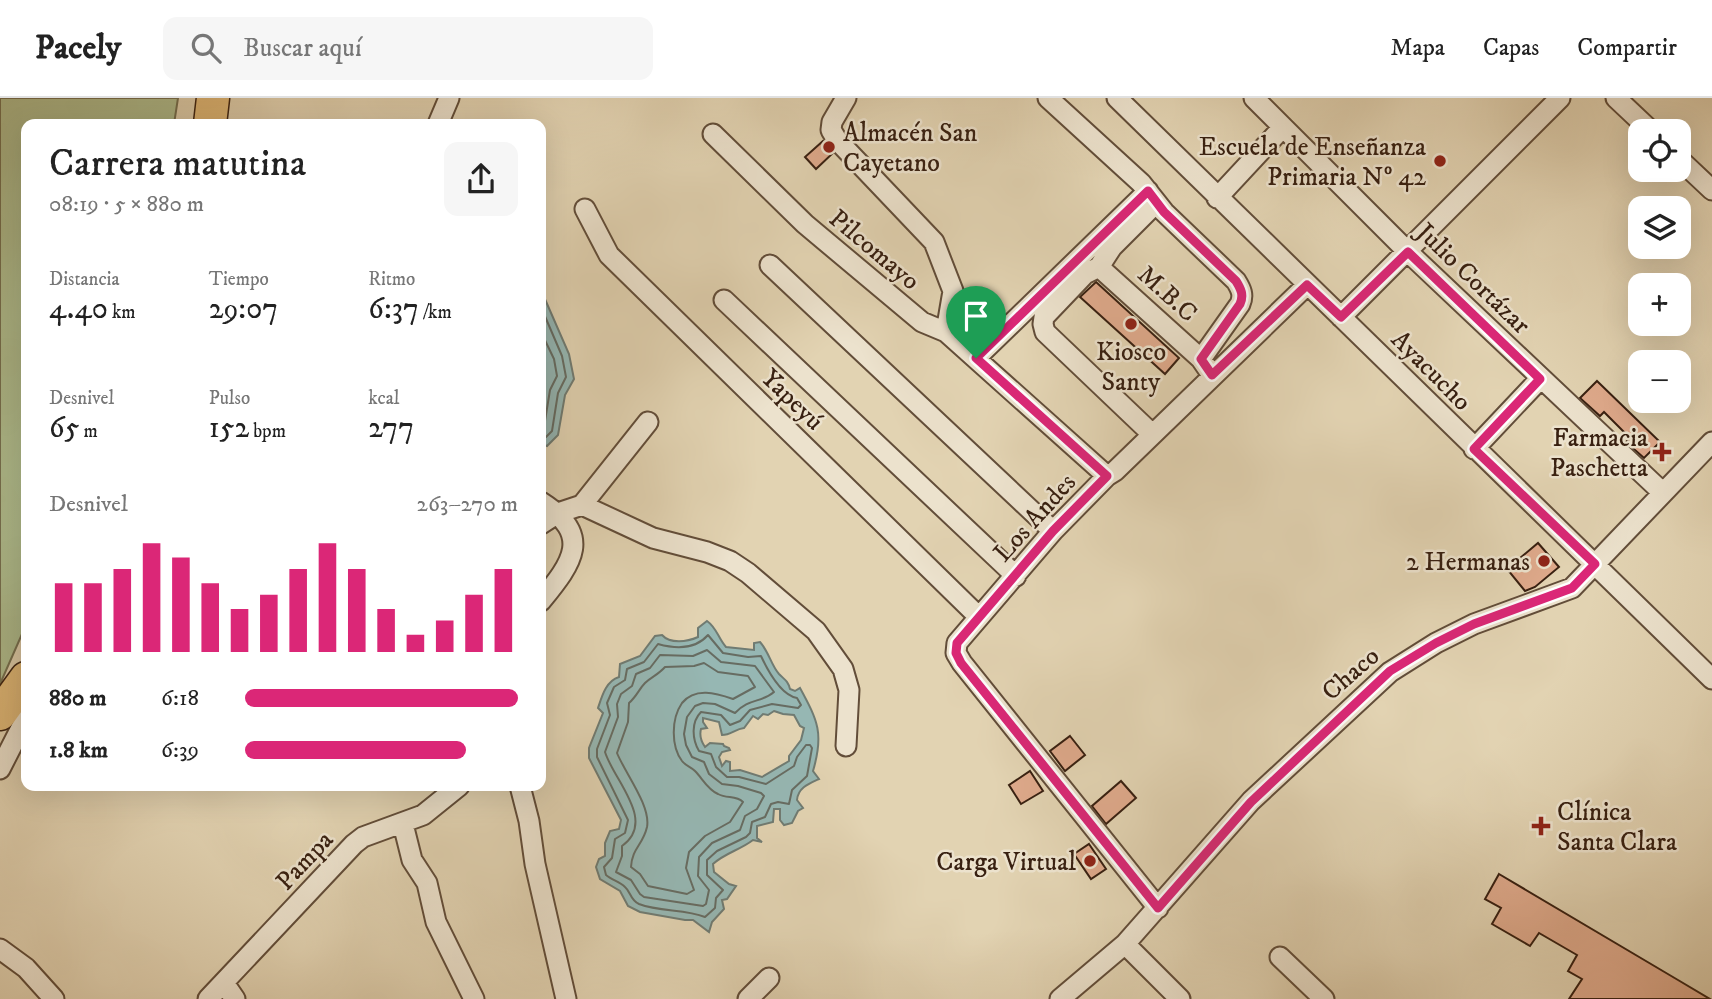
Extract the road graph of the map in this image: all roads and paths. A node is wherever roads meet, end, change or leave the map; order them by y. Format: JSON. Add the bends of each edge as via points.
{"nodes":[{"id":1,"x":213,"y":98,"type":"edge"},
{"id":2,"x":450,"y":98,"type":"edge"},
{"id":3,"x":846,"y":98,"type":"edge"},
{"id":4,"x":1048,"y":98,"type":"edge"},
{"id":5,"x":1116,"y":98,"type":"edge"},
{"id":6,"x":1254,"y":98,"type":"edge"},
{"id":7,"x":1560,"y":98,"type":"edge"},
{"id":8,"x":1616,"y":98,"type":"edge"},
{"id":9,"x":211,"y":119,"type":"edge"},
{"id":10,"x":440,"y":119,"type":"edge"},
{"id":11,"x":1638,"y":119,"type":"edge"},
{"id":12,"x":1283,"y":127,"type":"junction"},
{"id":13,"x":713,"y":134,"type":"dead end"},
{"id":14,"x":1691,"y":170,"type":"edge"},
{"id":15,"x":1712,"y":190,"type":"edge"},
{"id":16,"x":1152,"y":197,"type":"junction"},
{"id":17,"x":1217,"y":198,"type":"junction"},
{"id":18,"x":584,"y":209,"type":"dead end"},
{"id":19,"x":1408,"y":252,"type":"junction"},
{"id":20,"x":771,"y":265,"type":"dead end"},
{"id":21,"x":1099,"y":267,"type":"junction"},
{"id":22,"x":1307,"y":285,"type":"junction"},
{"id":23,"x":724,"y":300,"type":"dead end"},
{"id":24,"x":1341,"y":317,"type":"junction"},
{"id":25,"x":946,"y":332,"type":"junction"},
{"id":26,"x":976,"y":358,"type":"junction"},
{"id":27,"x":1207,"y":367,"type":"junction"},
{"id":28,"x":1540,"y":379,"type":"junction"},
{"id":29,"x":648,"y":422,"type":"dead end"},
{"id":30,"x":1152,"y":434,"type":"junction"},
{"id":31,"x":1712,"y":442,"type":"edge"},
{"id":32,"x":1474,"y":449,"type":"junction"},
{"id":33,"x":1107,"y":476,"type":"junction"},
{"id":34,"x":1662,"y":492,"type":"junction"},
{"id":35,"x":546,"y":505,"type":"edge"},
{"id":36,"x":582,"y":505,"type":"junction"},
{"id":37,"x":558,"y":513,"type":"junction"},
{"id":38,"x":546,"y":521,"type":"edge"},
{"id":39,"x":1053,"y":531,"type":"junction"},
{"id":40,"x":1595,"y":564,"type":"junction"},
{"id":41,"x":1016,"y":576,"type":"junction"},
{"id":42,"x":546,"y":594,"type":"edge"},
{"id":43,"x":979,"y":617,"type":"junction"},
{"id":44,"x":1712,"y":679,"type":"edge"},
{"id":45,"x":21,"y":685,"type":"edge"},
{"id":46,"x":0,"y":714,"type":"edge"},
{"id":47,"x":21,"y":729,"type":"edge"},
{"id":48,"x":846,"y":746,"type":"dead end"},
{"id":49,"x":0,"y":769,"type":"edge"},
{"id":50,"x":453,"y":791,"type":"edge"},
{"id":51,"x":521,"y":791,"type":"edge"},
{"id":52,"x":402,"y":824,"type":"junction"},
{"id":53,"x":1158,"y":908,"type":"junction"},
{"id":54,"x":1125,"y":944,"type":"junction"},
{"id":55,"x":0,"y":949,"type":"edge"},
{"id":56,"x":1280,"y":957,"type":"dead end"},
{"id":57,"x":769,"y":978,"type":"dead end"},
{"id":58,"x":230,"y":991,"type":"edge"},
{"id":59,"x":564,"y":998,"type":"edge"},
{"id":60,"x":54,"y":999,"type":"edge"},
{"id":61,"x":208,"y":999,"type":"edge"},
{"id":62,"x":474,"y":999,"type":"edge"},
{"id":63,"x":748,"y":999,"type":"edge"},
{"id":64,"x":1060,"y":999,"type":"edge"},
{"id":65,"x":1180,"y":999,"type":"edge"},
{"id":66,"x":1324,"y":999,"type":"edge"}],
"edges":[{"from":1,"to":9,"type":"main road"},
{"from":2,"to":10,"type":"street"},
{"from":3,"to":25,"type":"street","via":[[831,130],[934,242],[954,290]]},
{"from":4,"to":16,"type":"street"},
{"from":5,"to":17,"type":"street","name":"Ayacucho"},
{"from":6,"to":12,"type":"street","name":"Julio Cortázar"},
{"from":7,"to":19,"type":"street"},
{"from":8,"to":11,"type":"street"},
{"from":12,"to":17,"type":"street"},
{"from":12,"to":19,"type":"street","name":"Julio Cortázar"},
{"from":13,"to":25,"type":"street","name":"Pilcomayo","via":[[805,224],[922,322]]},
{"from":14,"to":15,"type":"street"},
{"from":16,"to":21,"type":"street"},
{"from":16,"to":26,"type":"street"},
{"from":16,"to":27,"type":"street","via":[[1241,290],[1243,298]]},
{"from":17,"to":22,"type":"street","name":"Ayacucho"},
{"from":18,"to":43,"type":"street","name":"Yapeyú","via":[[609,256]]},
{"from":19,"to":24,"type":"street"},
{"from":19,"to":28,"type":"street","name":"Julio Cortázar"},
{"from":20,"to":39,"type":"street"},
{"from":21,"to":27,"type":"street","name":"M.B.C"},
{"from":21,"to":30,"type":"street","via":[[1085,274],[1045,317],[1045,332]]},
{"from":22,"to":24,"type":"street","name":"Ayacucho"},
{"from":22,"to":27,"type":"street","name":"Los Andes"},
{"from":23,"to":41,"type":"street"},
{"from":24,"to":32,"type":"street","name":"Ayacucho"},
{"from":25,"to":26,"type":"street","name":"Pilcomayo"},
{"from":26,"to":33,"type":"street","name":"Pilcomayo"},
{"from":27,"to":30,"type":"street","name":"Los Andes"},
{"from":28,"to":32,"type":"street"},
{"from":28,"to":34,"type":"street","name":"Julio Cortázar"},
{"from":29,"to":36,"type":"street"},
{"from":30,"to":33,"type":"street","name":"Los Andes"},
{"from":31,"to":34,"type":"street","name":"Chaco"},
{"from":32,"to":40,"type":"street","name":"Ayacucho"},
{"from":33,"to":39,"type":"street","name":"Los Andes"},
{"from":34,"to":40,"type":"street","name":"Chaco"},
{"from":35,"to":37,"type":"street"},
{"from":36,"to":37,"type":"street"},
{"from":36,"to":48,"type":"street","via":[[653,538],[730,561],[816,631],[843,669],[849,690]]},
{"from":37,"to":38,"type":"street"},
{"from":37,"to":42,"type":"street","via":[[571,530],[573,552]]},
{"from":39,"to":41,"type":"street","name":"Los Andes"},
{"from":40,"to":44,"type":"street","name":"Ayacucho"},
{"from":40,"to":53,"type":"street","name":"Chaco","via":[[1572,588],[1474,624],[1390,671],[1251,802]]},
{"from":41,"to":43,"type":"street","name":"Los Andes"},
{"from":43,"to":53,"type":"street","name":"Los Andes","via":[[957,643],[961,663]]},
{"from":45,"to":46,"type":"main road"},
{"from":47,"to":49,"type":"street"},
{"from":50,"to":52,"type":"street","name":"Pampa","via":[[423,815]]},
{"from":51,"to":59,"type":"street"},
{"from":52,"to":58,"type":"street","name":"Pampa","via":[[354,844]]},
{"from":52,"to":62,"type":"street","via":[[412,860],[427,883],[436,922]]},
{"from":53,"to":54,"type":"street","name":"Chaco"},
{"from":54,"to":64,"type":"street","name":"Chaco"},
{"from":54,"to":65,"type":"street"},
{"from":55,"to":60,"type":"street","via":[[26,968]]},
{"from":56,"to":66,"type":"street"},
{"from":57,"to":63,"type":"street"},
{"from":58,"to":61,"type":"street","name":"Pampa"}]}
